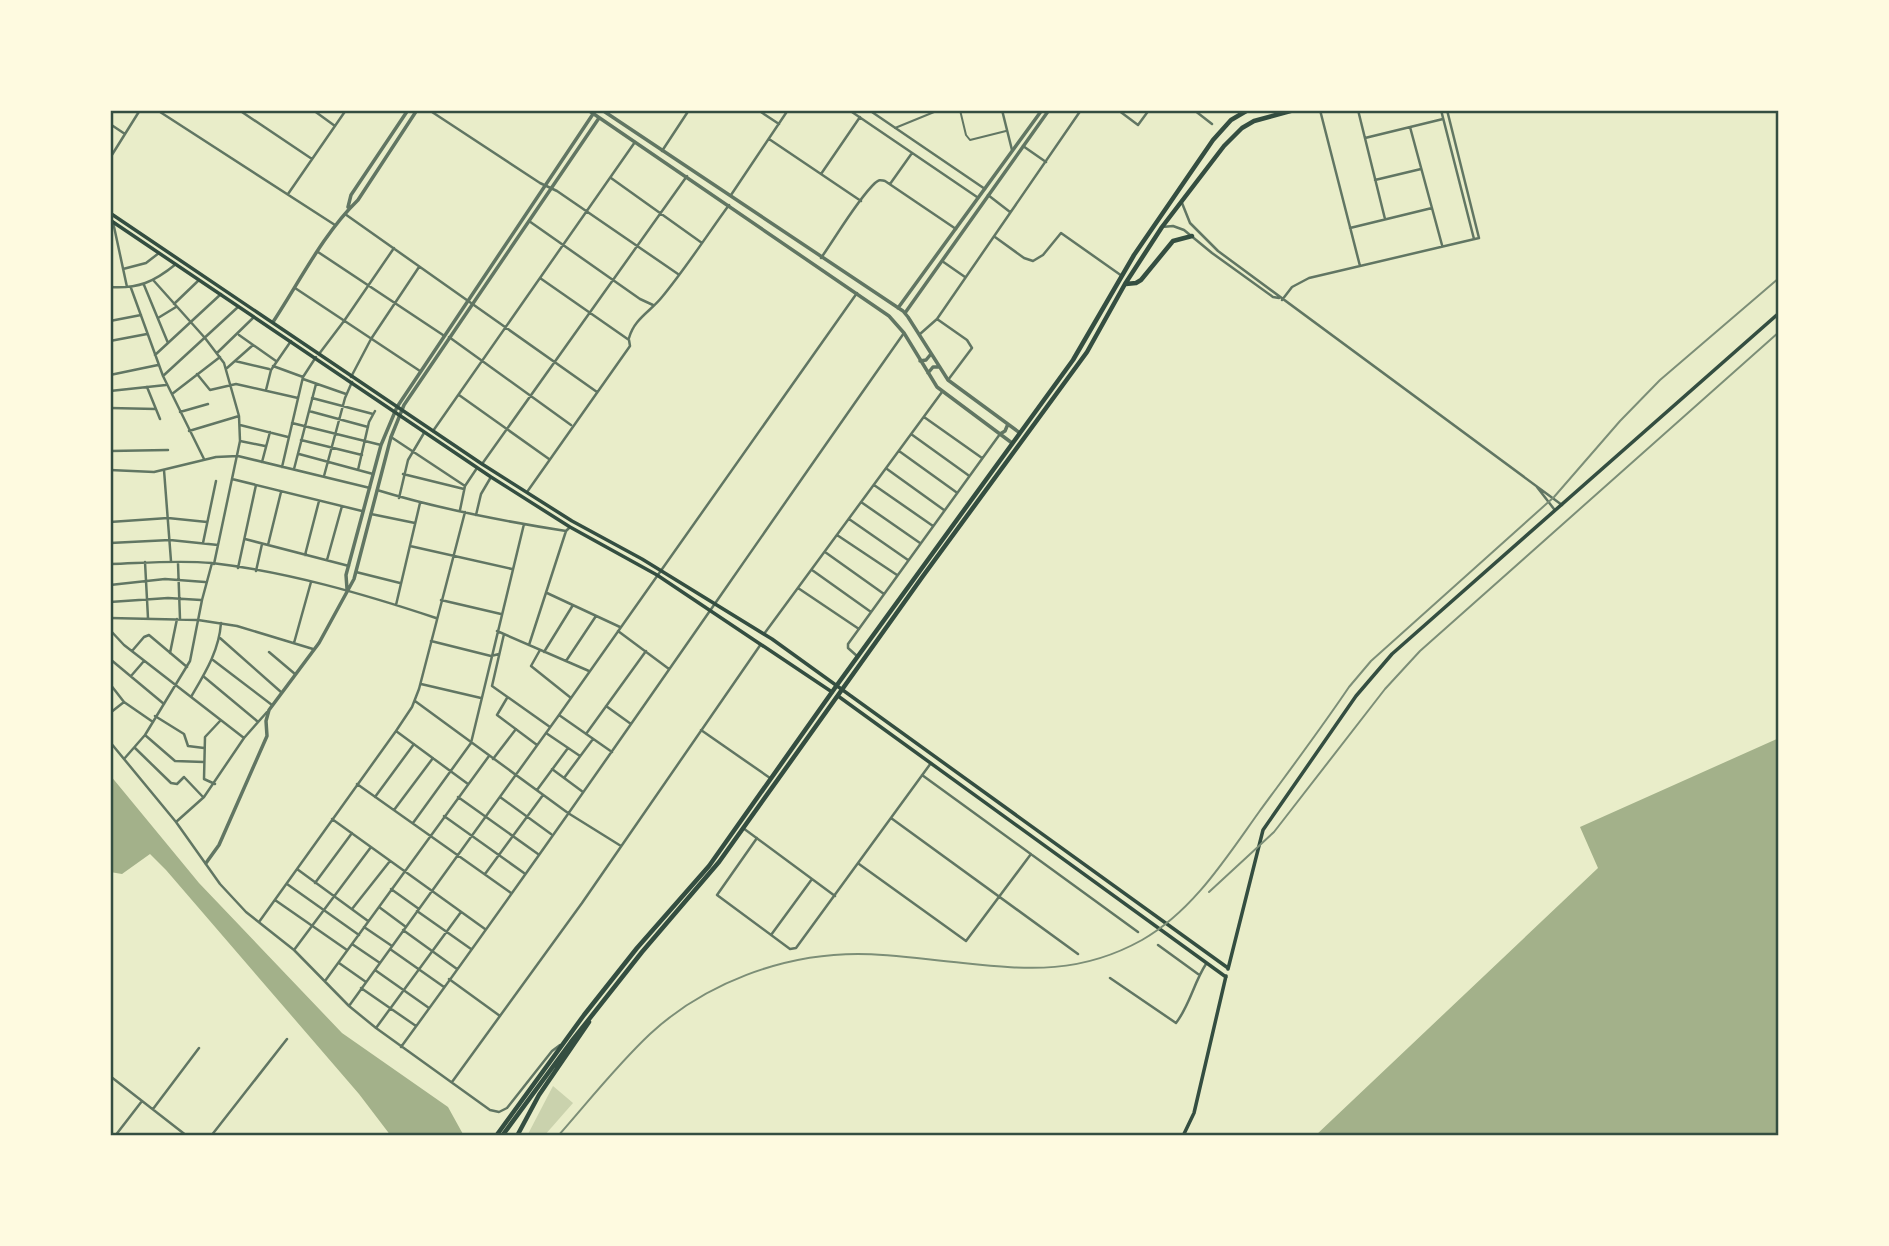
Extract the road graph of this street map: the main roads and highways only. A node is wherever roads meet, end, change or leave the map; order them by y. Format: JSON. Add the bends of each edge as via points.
{"nodes":[{"id":1,"x":1248,"y":110,"type":"edge"},
{"id":2,"x":1294,"y":110,"type":"edge"},
{"id":3,"x":1226,"y":124,"type":"junction"},
{"id":4,"x":1236,"y":133,"type":"junction"},
{"id":5,"x":1213,"y":140,"type":"junction"},
{"id":6,"x":1224,"y":146,"type":"junction"},
{"id":7,"x":110,"y":213,"type":"edge"},
{"id":8,"x":111,"y":221,"type":"edge"},
{"id":9,"x":1195,"y":234,"type":"road end"},
{"id":10,"x":1125,"y":284,"type":"junction"},
{"id":11,"x":1779,"y":313,"type":"edge"},
{"id":12,"x":317,"y":356,"type":"junction"},
{"id":13,"x":399,"y":411,"type":"junction"},
{"id":14,"x":900,"y":599,"type":"junction"},
{"id":15,"x":905,"y":603,"type":"junction"},
{"id":16,"x":744,"y":621,"type":"junction"},
{"id":17,"x":740,"y":629,"type":"junction"},
{"id":18,"x":757,"y":630,"type":"junction"},
{"id":19,"x":752,"y":638,"type":"junction"},
{"id":20,"x":836,"y":685,"type":"junction"},
{"id":21,"x":842,"y":689,"type":"junction"},
{"id":22,"x":831,"y":692,"type":"junction"},
{"id":23,"x":837,"y":696,"type":"junction"},
{"id":24,"x":950,"y":766,"type":"junction"},
{"id":25,"x":946,"y":774,"type":"junction"},
{"id":26,"x":970,"y":780,"type":"junction"},
{"id":27,"x":965,"y":788,"type":"junction"},
{"id":28,"x":1060,"y":846,"type":"junction"},
{"id":29,"x":1056,"y":853,"type":"junction"},
{"id":30,"x":1228,"y":968,"type":"junction"},
{"id":31,"x":1226,"y":976,"type":"junction"},
{"id":32,"x":593,"y":1015,"type":"junction"},
{"id":33,"x":542,"y":1076,"type":"junction"},
{"id":34,"x":496,"y":1136,"type":"edge"},
{"id":35,"x":502,"y":1136,"type":"edge"},
{"id":36,"x":517,"y":1136,"type":"edge"},
{"id":37,"x":1183,"y":1136,"type":"edge"}],
"edges":[{"from":1,"to":3,"type":"highway"},
{"from":2,"to":4,"type":"highway","via":[[1254,121]]},
{"from":3,"to":4,"type":"highway"},
{"from":3,"to":5,"type":"highway"},
{"from":4,"to":6,"type":"highway"},
{"from":5,"to":6,"type":"highway"},
{"from":5,"to":14,"type":"highway","via":[[1147,235],[1081,349]]},
{"from":6,"to":10,"type":"highway"},
{"from":7,"to":12,"type":"main road"},
{"from":8,"to":12,"type":"main road"},
{"from":9,"to":10,"type":"highway","via":[[1173,241],[1140,281]]},
{"from":10,"to":15,"type":"highway","via":[[1087,352]]},
{"from":11,"to":30,"type":"main road","via":[[1369,679],[1263,830]]},
{"from":12,"to":13,"type":"main road"},
{"from":13,"to":16,"type":"main road","via":[[572,521]]},
{"from":13,"to":17,"type":"main road","via":[[424,433],[568,529],[657,575]]},
{"from":14,"to":15,"type":"highway"},
{"from":14,"to":20,"type":"highway"},
{"from":15,"to":21,"type":"highway"},
{"from":16,"to":17,"type":"main road"},
{"from":16,"to":18,"type":"main road"},
{"from":17,"to":19,"type":"main road"},
{"from":18,"to":19,"type":"main road"},
{"from":18,"to":20,"type":"main road"},
{"from":19,"to":22,"type":"main road"},
{"from":20,"to":21,"type":"main road"},
{"from":20,"to":22,"type":"highway"},
{"from":21,"to":23,"type":"highway"},
{"from":21,"to":24,"type":"main road"},
{"from":22,"to":23,"type":"main road"},
{"from":22,"to":33,"type":"highway","via":[[703,874],[637,948]]},
{"from":23,"to":25,"type":"main road"},
{"from":23,"to":32,"type":"highway","via":[[704,882]]},
{"from":24,"to":25,"type":"main road"},
{"from":24,"to":26,"type":"main road"},
{"from":25,"to":27,"type":"main road"},
{"from":26,"to":27,"type":"main road"},
{"from":26,"to":28,"type":"main road"},
{"from":27,"to":29,"type":"main road"},
{"from":28,"to":29,"type":"main road"},
{"from":28,"to":30,"type":"main road"},
{"from":29,"to":31,"type":"main road"},
{"from":30,"to":31,"type":"main road"},
{"from":31,"to":37,"type":"main road","via":[[1194,1113]]},
{"from":32,"to":33,"type":"highway"},
{"from":32,"to":36,"type":"highway"},
{"from":33,"to":34,"type":"highway"},
{"from":33,"to":35,"type":"highway"}]}
